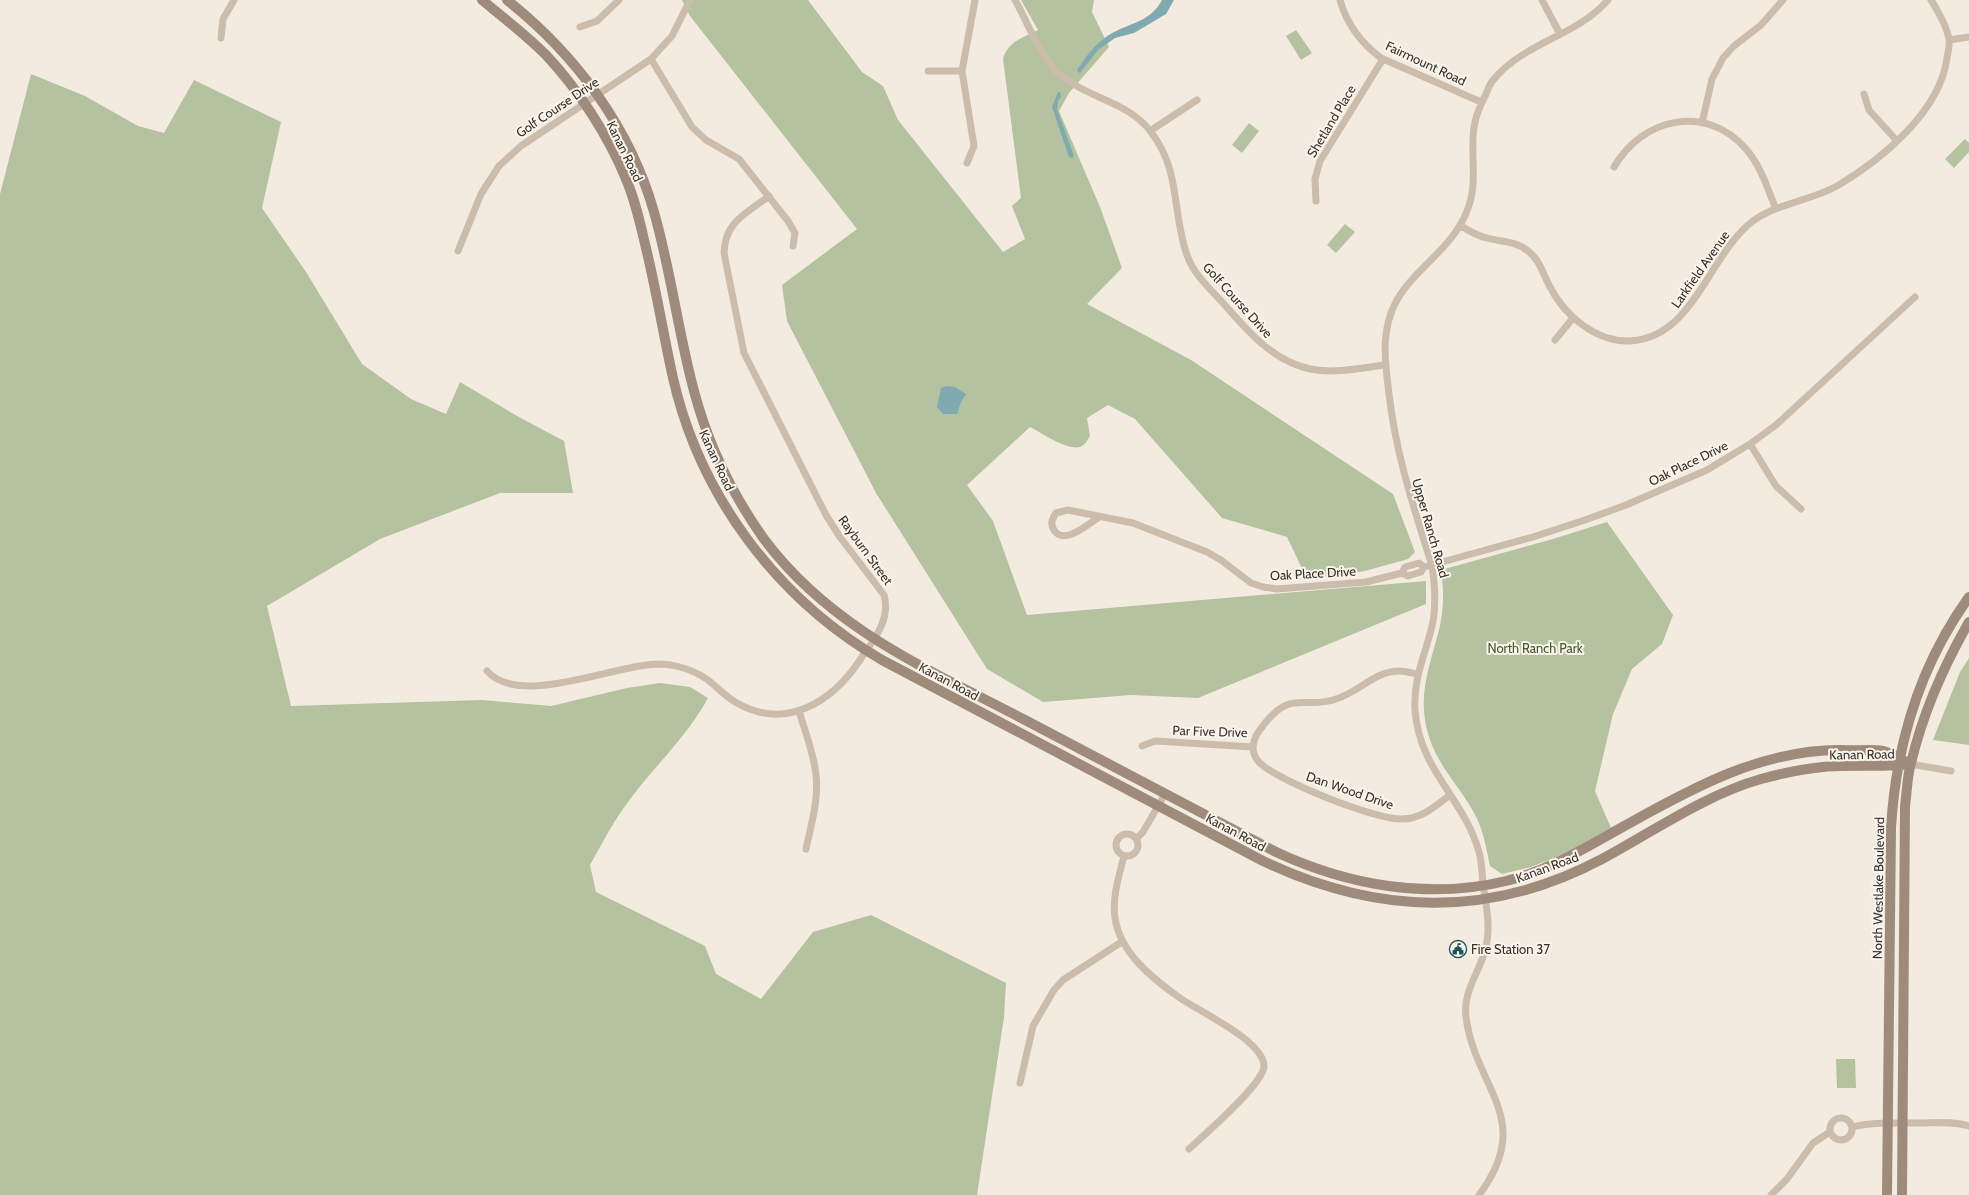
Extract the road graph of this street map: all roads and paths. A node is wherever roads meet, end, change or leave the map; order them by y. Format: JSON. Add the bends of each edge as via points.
{"nodes":[{"id":1,"x":234,"y":0,"type":"edge"},
{"id":2,"x":482,"y":0,"type":"edge"},
{"id":3,"x":507,"y":0,"type":"edge"},
{"id":4,"x":619,"y":0,"type":"edge"},
{"id":5,"x":975,"y":0,"type":"edge"},
{"id":6,"x":1015,"y":0,"type":"edge"},
{"id":7,"x":1340,"y":0,"type":"edge"},
{"id":8,"x":1542,"y":0,"type":"edge"},
{"id":9,"x":1608,"y":0,"type":"edge"},
{"id":10,"x":1783,"y":0,"type":"edge"},
{"id":11,"x":1931,"y":0,"type":"edge"},
{"id":12,"x":687,"y":1,"type":"edge"},
{"id":13,"x":580,"y":27,"type":"dead end"},
{"id":14,"x":1560,"y":34,"type":"junction"},
{"id":15,"x":1969,"y":37,"type":"edge"},
{"id":16,"x":221,"y":38,"type":"dead end"},
{"id":17,"x":1949,"y":40,"type":"junction"},
{"id":18,"x":651,"y":59,"type":"junction"},
{"id":19,"x":1383,"y":59,"type":"junction"},
{"id":20,"x":962,"y":70,"type":"junction"},
{"id":21,"x":928,"y":71,"type":"dead end"},
{"id":22,"x":598,"y":94,"type":"junction"},
{"id":23,"x":1864,"y":94,"type":"dead end"},
{"id":24,"x":1197,"y":100,"type":"dead end"},
{"id":25,"x":1481,"y":102,"type":"junction"},
{"id":26,"x":583,"y":103,"type":"junction"},
{"id":27,"x":1702,"y":123,"type":"junction"},
{"id":28,"x":1150,"y":131,"type":"junction"},
{"id":29,"x":1897,"y":141,"type":"junction"},
{"id":30,"x":967,"y":163,"type":"dead end"},
{"id":31,"x":1614,"y":167,"type":"dead end"},
{"id":32,"x":769,"y":196,"type":"junction"},
{"id":33,"x":1316,"y":201,"type":"dead end"},
{"id":34,"x":1776,"y":209,"type":"junction"},
{"id":35,"x":1461,"y":226,"type":"junction"},
{"id":36,"x":793,"y":246,"type":"dead end"},
{"id":37,"x":458,"y":251,"type":"dead end"},
{"id":38,"x":1915,"y":297,"type":"dead end"},
{"id":39,"x":1573,"y":318,"type":"junction"},
{"id":40,"x":1555,"y":340,"type":"dead end"},
{"id":41,"x":1385,"y":365,"type":"junction"},
{"id":42,"x":1750,"y":444,"type":"junction"},
{"id":43,"x":1801,"y":509,"type":"dead end"},
{"id":44,"x":1098,"y":518,"type":"junction"},
{"id":45,"x":1432,"y":566,"type":"junction"},
{"id":46,"x":1969,"y":597,"type":"edge"},
{"id":47,"x":1969,"y":622,"type":"edge"},
{"id":48,"x":873,"y":640,"type":"junction"},
{"id":49,"x":866,"y":651,"type":"junction"},
{"id":50,"x":487,"y":671,"type":"dead end"},
{"id":51,"x":1418,"y":674,"type":"junction"},
{"id":52,"x":799,"y":711,"type":"junction"},
{"id":53,"x":1142,"y":746,"type":"dead end"},
{"id":54,"x":1253,"y":746,"type":"junction"},
{"id":55,"x":1900,"y":763,"type":"junction"},
{"id":56,"x":1910,"y":764,"type":"junction"},
{"id":57,"x":1951,"y":771,"type":"dead end"},
{"id":58,"x":1165,"y":794,"type":"junction"},
{"id":59,"x":1450,"y":795,"type":"junction"},
{"id":60,"x":1158,"y":806,"type":"junction"},
{"id":61,"x":1136,"y":839,"type":"junction"},
{"id":62,"x":806,"y":849,"type":"dead end"},
{"id":63,"x":1124,"y":856,"type":"junction"},
{"id":64,"x":1483,"y":885,"type":"junction"},
{"id":65,"x":1486,"y":899,"type":"junction"},
{"id":66,"x":1123,"y":941,"type":"junction"},
{"id":67,"x":1020,"y":1083,"type":"dead end"},
{"id":68,"x":1896,"y":1123,"type":"junction"},
{"id":69,"x":1852,"y":1126,"type":"junction"},
{"id":70,"x":1969,"y":1126,"type":"edge"},
{"id":71,"x":1830,"y":1132,"type":"junction"},
{"id":72,"x":1189,"y":1149,"type":"dead end"},
{"id":73,"x":1479,"y":1195,"type":"edge"},
{"id":74,"x":1771,"y":1195,"type":"edge"},
{"id":75,"x":1887,"y":1195,"type":"edge"},
{"id":76,"x":1902,"y":1195,"type":"edge"}],
"edges":[{"from":1,"to":16,"type":"street","via":[[223,19]]},
{"from":2,"to":26,"type":"main road","name":"Kanan Road","via":[[546,55]]},
{"from":3,"to":22,"type":"main road","name":"Kanan Road","via":[[555,42]]},
{"from":4,"to":13,"type":"street","via":[[597,21]]},
{"from":5,"to":20,"type":"street"},
{"from":6,"to":28,"type":"street","name":"Golf Course Drive","via":[[1054,69],[1080,88],[1127,110]]},
{"from":7,"to":19,"type":"street","name":"Fairmount Road","via":[[1354,31]]},
{"from":8,"to":14,"type":"street"},
{"from":9,"to":14,"type":"street","name":"Upper Ranch Road","via":[[1584,22]]},
{"from":10,"to":27,"type":"street","via":[[1761,25],[1723,58],[1712,79]]},
{"from":11,"to":17,"type":"street"},
{"from":12,"to":18,"type":"street","name":"Golf Course Drive","via":[[672,36]]},
{"from":14,"to":25,"type":"street","name":"Upper Ranch Road","via":[[1515,59],[1492,81]]},
{"from":15,"to":17,"type":"street"},
{"from":17,"to":29,"type":"street","name":"Larkfield Avenue","via":[[1946,67],[1937,91]]},
{"from":18,"to":22,"type":"street","name":"Golf Course Drive"},
{"from":18,"to":32,"type":"street","via":[[692,127],[706,140],[739,159]]},
{"from":19,"to":25,"type":"street","name":"Fairmount Road"},
{"from":19,"to":33,"type":"street","name":"Shetland Place","via":[[1320,161],[1315,179]]},
{"from":20,"to":21,"type":"street"},
{"from":20,"to":30,"type":"street","via":[[974,146]]},
{"from":22,"to":26,"type":"street","name":"Golf Course Drive"},
{"from":22,"to":48,"type":"main road","name":"Kanan Road","via":[[628,146],[654,210],[694,394],[724,472],[752,520],[784,563],[811,592]]},
{"from":23,"to":29,"type":"street","via":[[1869,110]]},
{"from":24,"to":28,"type":"street"},
{"from":25,"to":35,"type":"street","name":"Upper Ranch Road","via":[[1473,136],[1473,192]]},
{"from":26,"to":37,"type":"street","name":"Golf Course Drive","via":[[521,146],[499,166],[481,194]]},
{"from":26,"to":49,"type":"main road","name":"Kanan Road","via":[[601,128],[627,180],[649,258],[679,400],[692,441],[710,481],[739,529],[773,572],[820,617]]},
{"from":27,"to":31,"type":"street","via":[[1674,122],[1648,131],[1628,146]]},
{"from":27,"to":34,"type":"street","via":[[1726,132],[1746,149],[1758,168]]},
{"from":28,"to":41,"type":"street","name":"Golf Course Drive","via":[[1170,166],[1182,236],[1191,264],[1202,280],[1255,337],[1278,356],[1310,369],[1337,370]]},
{"from":29,"to":34,"type":"street","name":"Larkfield Avenue","via":[[1870,164],[1836,186],[1812,198]]},
{"from":32,"to":36,"type":"street","via":[[795,233]]},
{"from":32,"to":48,"type":"street","name":"Rayburn Street","via":[[734,223],[724,241],[724,253],[741,339],[750,366],[826,514],[840,537],[884,595],[886,617]]},
{"from":34,"to":39,"type":"street","name":"Larkfield Avenue","via":[[1754,221],[1736,236],[1683,314],[1661,332],[1640,340],[1617,340],[1596,334]]},
{"from":35,"to":39,"type":"street","name":"Larkfield Avenue","via":[[1481,237],[1511,242],[1529,251],[1540,265],[1556,298]]},
{"from":35,"to":41,"type":"street","name":"Upper Ranch Road","via":[[1398,299],[1386,331]]},
{"from":38,"to":42,"type":"street","name":"Oak Place Drive","via":[[1798,407]]},
{"from":39,"to":40,"type":"street"},
{"from":41,"to":45,"type":"street","name":"Upper Ranch Road","via":[[1399,458]]},
{"from":42,"to":43,"type":"street","via":[[1776,486]]},
{"from":42,"to":45,"type":"street","name":"Oak Place Drive","via":[[1707,470],[1626,505],[1533,537]]},
{"from":44,"to":44,"type":"street","name":"Oak Place Drive","via":[[1068,510],[1062,511],[1056,513],[1052,519],[1052,526],[1055,532],[1068,536]]},
{"from":44,"to":45,"type":"street","name":"Oak Place Drive","via":[[1133,523],[1207,552],[1251,583],[1263,587],[1277,589],[1366,582],[1402,572],[1408,576],[1422,572],[1424,567]]},
{"from":45,"to":51,"type":"street","name":"Upper Ranch Road","via":[[1435,584],[1433,621]]},
{"from":46,"to":55,"type":"main road","name":"North Westlake Boulevard","via":[[1925,674],[1908,720]]},
{"from":47,"to":56,"type":"main road","name":"North Westlake Boulevard","via":[[1949,657],[1928,708]]},
{"from":48,"to":49,"type":"street","name":"Rayburn Street"},
{"from":48,"to":58,"type":"main road","name":"Kanan Road"},
{"from":49,"to":52,"type":"street","name":"Rayburn Street","via":[[839,687],[818,702]]},
{"from":49,"to":60,"type":"main road","name":"Kanan Road"},
{"from":50,"to":52,"type":"street","name":"Rayburn Street","via":[[493,678],[512,685],[535,686],[644,665],[668,665],[699,675],[737,703],[759,712],[770,714]]},
{"from":51,"to":54,"type":"street","name":"Par Five Drive","via":[[1388,672],[1336,700],[1287,704],[1278,709],[1256,734]]},
{"from":51,"to":59,"type":"street","name":"Upper Ranch Road","via":[[1415,711],[1422,744],[1430,764]]},
{"from":52,"to":62,"type":"street","via":[[814,758],[816,776],[816,798]]},
{"from":53,"to":54,"type":"street","name":"Par Five Drive","via":[[1155,741]]},
{"from":54,"to":59,"type":"street","name":"Dan Wood Drive","via":[[1258,762],[1283,778],[1387,818],[1418,816]]},
{"from":55,"to":56,"type":"main road","name":"Kanan Road"},
{"from":55,"to":64,"type":"main road","name":"Kanan Road","via":[[1884,751],[1832,750],[1798,753],[1758,763],[1707,782],[1568,858],[1529,874]]},
{"from":55,"to":65,"type":"main road","name":"Kanan Road","via":[[1833,766],[1760,779],[1712,798],[1577,871],[1516,893]]},
{"from":55,"to":68,"type":"main road","name":"North Westlake Boulevard","via":[[1893,796],[1891,828]]},
{"from":56,"to":57,"type":"street"},
{"from":56,"to":68,"type":"main road","name":"North Westlake Boulevard","via":[[1905,806]]},
{"from":58,"to":60,"type":"street"},
{"from":58,"to":64,"type":"main road","name":"Kanan Road","via":[[1305,866],[1346,879],[1412,888],[1440,889]]},
{"from":59,"to":64,"type":"street","name":"Upper Ranch Road","via":[[1472,829],[1479,853]]},
{"from":60,"to":61,"type":"street","via":[[1144,832]]},
{"from":60,"to":65,"type":"main road","name":"Kanan Road","via":[[1270,865],[1338,891],[1411,902],[1444,903]]},
{"from":61,"to":63,"type":"street","via":[[1136,852]]},
{"from":61,"to":63,"type":"street","via":[[1127,835],[1118,840],[1118,850]]},
{"from":63,"to":66,"type":"street","via":[[1114,900],[1115,918]]},
{"from":64,"to":65,"type":"street","name":"Upper Ranch Road"},
{"from":65,"to":73,"type":"street","name":"Upper Ranch Road","via":[[1488,940],[1468,991],[1466,1016],[1470,1037],[1500,1109],[1503,1146],[1489,1181]]},
{"from":66,"to":67,"type":"street","via":[[1063,980],[1054,990],[1033,1026]]},
{"from":66,"to":72,"type":"street","via":[[1148,972],[1181,998],[1222,1022],[1260,1054],[1264,1067],[1260,1077]]},
{"from":68,"to":69,"type":"street"},
{"from":68,"to":70,"type":"street","via":[[1953,1123]]},
{"from":68,"to":75,"type":"main road","name":"North Westlake Boulevard"},
{"from":68,"to":76,"type":"main road","name":"North Westlake Boulevard"},
{"from":69,"to":71,"type":"street","via":[[1849,1137],[1842,1140],[1835,1138]]},
{"from":69,"to":71,"type":"street","via":[[1848,1120],[1838,1118],[1830,1125]]},
{"from":71,"to":74,"type":"street","via":[[1813,1143],[1787,1179]]}]}
